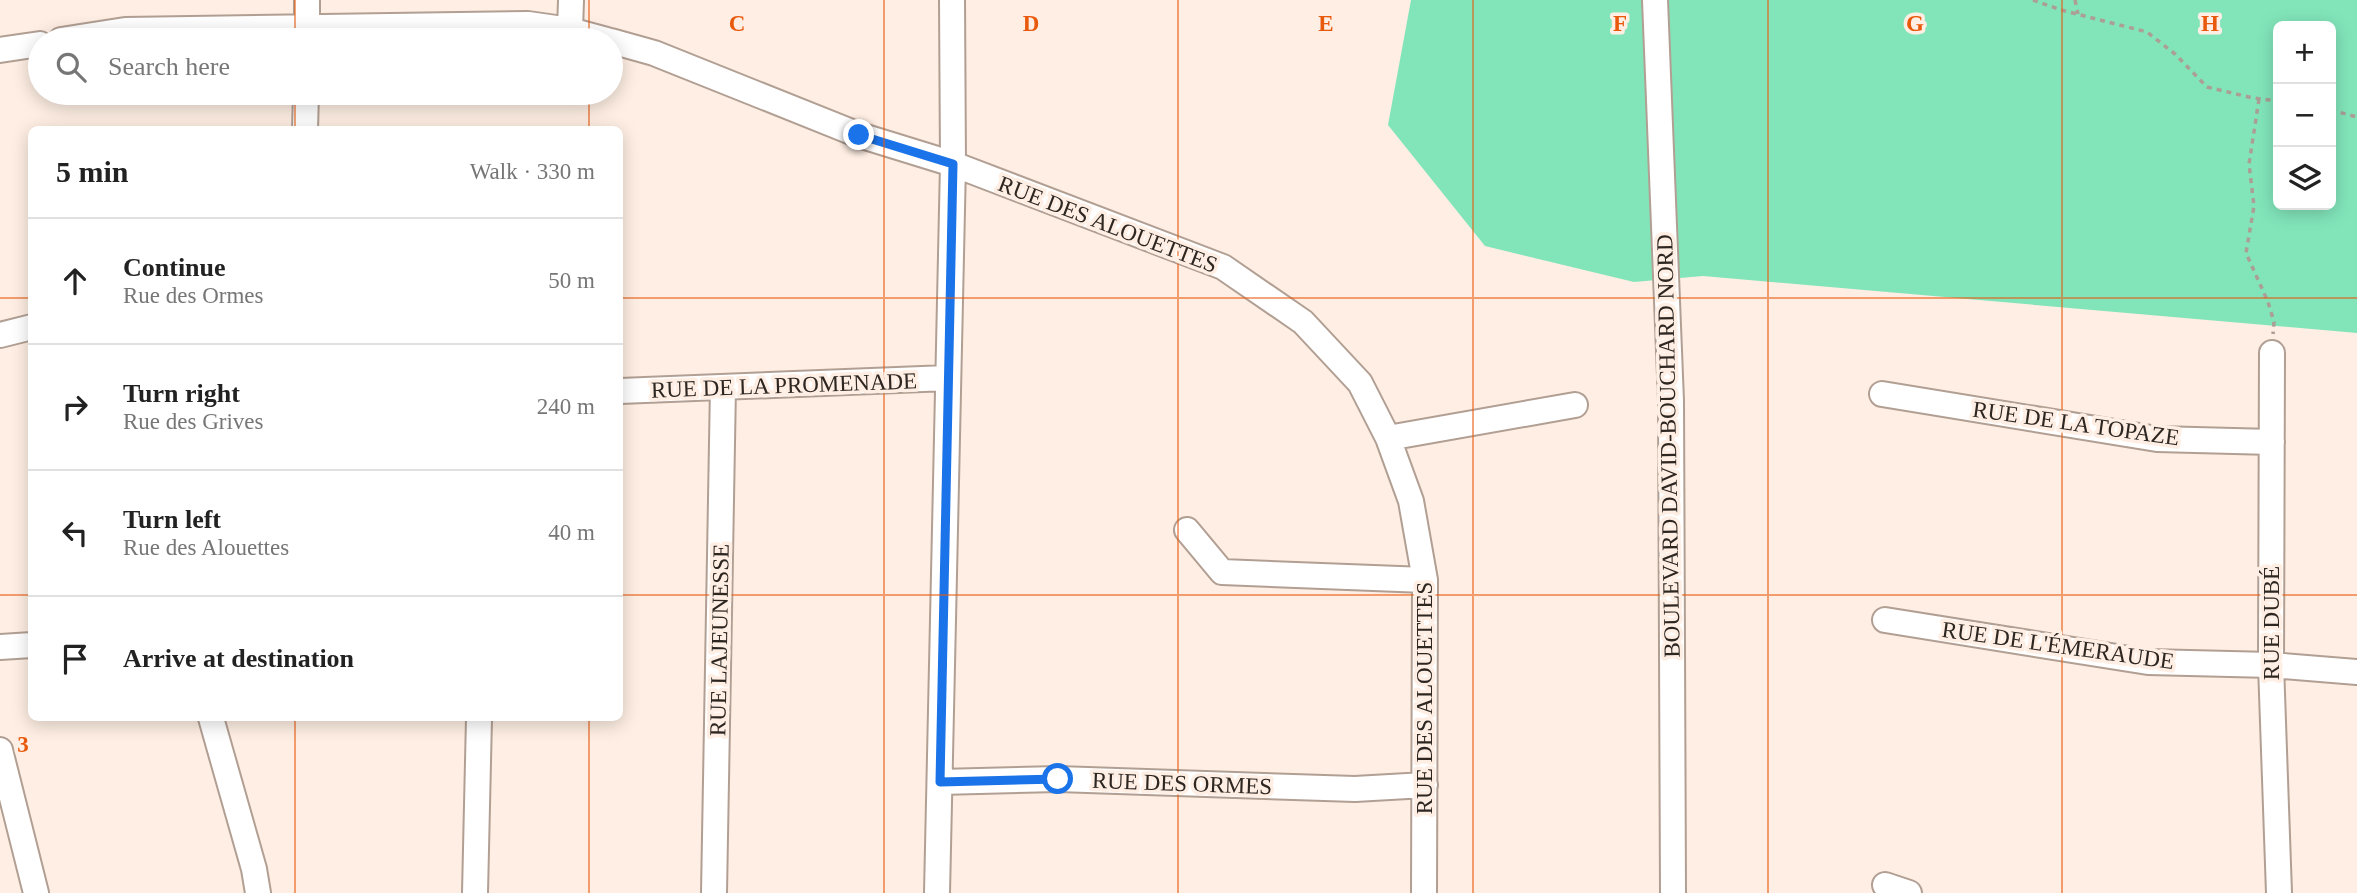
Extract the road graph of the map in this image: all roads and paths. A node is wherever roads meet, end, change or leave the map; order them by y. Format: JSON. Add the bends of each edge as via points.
{"nodes":[{"id":1,"x":307,"y":0,"type":"edge"},
{"id":2,"x":571,"y":0,"type":"edge"},
{"id":3,"x":952,"y":0,"type":"edge"},
{"id":4,"x":1655,"y":0,"type":"edge"},
{"id":5,"x":2033,"y":0,"type":"edge"},
{"id":6,"x":2076,"y":0,"type":"edge"},
{"id":7,"x":2078,"y":14,"type":"junction"},
{"id":8,"x":307,"y":28,"type":"edge"},
{"id":9,"x":440,"y":28,"type":"edge"},
{"id":10,"x":556,"y":28,"type":"edge"},
{"id":11,"x":570,"y":28,"type":"edge"},
{"id":12,"x":623,"y":45,"type":"edge"},
{"id":13,"x":28,"y":46,"type":"edge"},
{"id":14,"x":0,"y":50,"type":"edge"},
{"id":15,"x":2259,"y":99,"type":"junction"},
{"id":16,"x":2273,"y":100,"type":"edge"},
{"id":17,"x":306,"y":105,"type":"edge"},
{"id":18,"x":2336,"y":111,"type":"edge"},
{"id":19,"x":2357,"y":117,"type":"edge"},
{"id":20,"x":305,"y":126,"type":"edge"},
{"id":21,"x":953,"y":164,"type":"junction"},
{"id":22,"x":28,"y":328,"type":"edge"},
{"id":23,"x":0,"y":335,"type":"edge"},
{"id":24,"x":2272,"y":353,"type":"joint"},
{"id":25,"x":948,"y":378,"type":"junction"},
{"id":26,"x":723,"y":387,"type":"junction"},
{"id":27,"x":623,"y":391,"type":"edge"},
{"id":28,"x":1882,"y":394,"type":"dead end"},
{"id":29,"x":1575,"y":405,"type":"dead end"},
{"id":30,"x":1388,"y":438,"type":"junction"},
{"id":31,"x":2272,"y":442,"type":"junction"},
{"id":32,"x":1186,"y":530,"type":"dead end"},
{"id":33,"x":1425,"y":580,"type":"junction"},
{"id":34,"x":1885,"y":620,"type":"dead end"},
{"id":35,"x":28,"y":645,"type":"edge"},
{"id":36,"x":0,"y":646,"type":"edge"},
{"id":37,"x":2270,"y":665,"type":"junction"},
{"id":38,"x":2357,"y":672,"type":"edge"},
{"id":39,"x":212,"y":721,"type":"edge"},
{"id":40,"x":479,"y":721,"type":"edge"},
{"id":41,"x":0,"y":750,"type":"edge"},
{"id":42,"x":940,"y":782,"type":"junction"},
{"id":43,"x":1424,"y":785,"type":"junction"},
{"id":44,"x":1885,"y":885,"type":"dead end"},
{"id":45,"x":36,"y":893,"type":"edge"},
{"id":46,"x":258,"y":893,"type":"edge"},
{"id":47,"x":475,"y":893,"type":"edge"},
{"id":48,"x":714,"y":893,"type":"edge"},
{"id":49,"x":937,"y":893,"type":"edge"},
{"id":50,"x":1424,"y":893,"type":"edge"},
{"id":51,"x":1672,"y":893,"type":"edge"},
{"id":52,"x":1909,"y":893,"type":"edge"},
{"id":53,"x":2279,"y":893,"type":"edge"}],
"edges":[{"from":1,"to":8,"type":"street"},
{"from":2,"to":11,"type":"street"},
{"from":3,"to":21,"type":"street"},
{"from":4,"to":51,"type":"street","name":"BOULEVARD DAVID-BOUCHARD NORD","via":[[1671,401]]},
{"from":5,"to":7,"type":"path"},
{"from":6,"to":7,"type":"path"},
{"from":7,"to":15,"type":"path","via":[[2147,32],[2207,87]]},
{"from":9,"to":10,"type":"street","name":"RUE DES ALOUETTES","via":[[528,24]]},
{"from":12,"to":21,"type":"street","name":"RUE DES ALOUETTES","via":[[859,135]]},
{"from":13,"to":14,"type":"street"},
{"from":15,"to":16,"type":"path"},
{"from":15,"to":24,"type":"path","via":[[2249,164],[2254,206],[2246,253],[2274,322]]},
{"from":17,"to":20,"type":"street"},
{"from":18,"to":19,"type":"path"},
{"from":21,"to":25,"type":"street"},
{"from":21,"to":30,"type":"street","name":"RUE DES ALOUETTES","via":[[1223,267],[1303,322],[1360,383]]},
{"from":22,"to":23,"type":"street"},
{"from":24,"to":31,"type":"street","name":"RUE DUBÉ"},
{"from":25,"to":26,"type":"street","name":"RUE DE LA PROMENADE"},
{"from":25,"to":42,"type":"street"},
{"from":26,"to":27,"type":"street","name":"RUE DE LA PROMENADE"},
{"from":26,"to":48,"type":"street","name":"RUE LAJEUNESSE"},
{"from":28,"to":31,"type":"street","name":"RUE DE LA TOPAZE","via":[[2157,439]]},
{"from":29,"to":30,"type":"street"},
{"from":30,"to":33,"type":"street","name":"RUE DES ALOUETTES","via":[[1411,501]]},
{"from":31,"to":37,"type":"street","name":"RUE DUBÉ"},
{"from":32,"to":33,"type":"street","via":[[1222,572]]},
{"from":33,"to":43,"type":"street","name":"RUE DES ALOUETTES"},
{"from":34,"to":37,"type":"street","name":"RUE DE L'ÉMERAUDE","via":[[2148,662]]},
{"from":35,"to":36,"type":"street"},
{"from":37,"to":38,"type":"street","name":"RUE DE L'ÉMERAUDE"},
{"from":37,"to":53,"type":"street","name":"RUE DUBÉ"},
{"from":39,"to":46,"type":"street"},
{"from":40,"to":47,"type":"street"},
{"from":41,"to":45,"type":"street"},
{"from":42,"to":43,"type":"street","name":"RUE DES ORMES","via":[[1058,779],[1355,789]]},
{"from":42,"to":49,"type":"street"},
{"from":43,"to":50,"type":"street","name":"RUE DES ALOUETTES"},
{"from":44,"to":52,"type":"street"}]}
